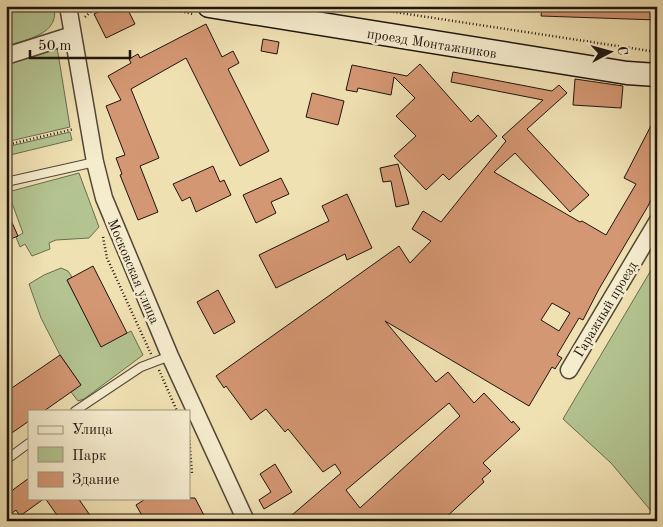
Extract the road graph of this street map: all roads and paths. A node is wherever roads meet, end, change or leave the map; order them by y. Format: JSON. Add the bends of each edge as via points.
{"nodes":[{"id":1,"x":68,"y":6,"type":"edge"},
{"id":2,"x":209,"y":6,"type":"edge"},
{"id":3,"x":355,"y":6,"type":"edge"},
{"id":4,"x":72,"y":35,"type":"junction"},
{"id":5,"x":657,"y":52,"type":"edge"},
{"id":6,"x":6,"y":56,"type":"edge"},
{"id":7,"x":657,"y":75,"type":"edge"},
{"id":8,"x":74,"y":129,"type":"dead end"},
{"id":9,"x":6,"y":145,"type":"edge"},
{"id":10,"x":95,"y":162,"type":"junction"},
{"id":11,"x":6,"y":182,"type":"edge"},
{"id":12,"x":657,"y":222,"type":"edge"},
{"id":13,"x":170,"y":356,"type":"junction"},
{"id":14,"x":569,"y":370,"type":"dead end"},
{"id":15,"x":77,"y":410,"type":"edge"},
{"id":16,"x":28,"y":443,"type":"edge"},
{"id":17,"x":190,"y":448,"type":"edge"},
{"id":18,"x":6,"y":460,"type":"edge"},
{"id":19,"x":192,"y":473,"type":"dead end"},
{"id":20,"x":246,"y":521,"type":"edge"}],
"edges":[{"from":1,"to":4,"type":"street","name":"Московская улица"},
{"from":2,"to":7,"type":"main road","name":"проезд Монтажников","via":[[627,73]]},
{"from":3,"to":5,"type":"path"},
{"from":4,"to":6,"type":"street"},
{"from":4,"to":10,"type":"street","name":"Московская улица"},
{"from":8,"to":9,"type":"path"},
{"from":10,"to":11,"type":"lane"},
{"from":10,"to":13,"type":"street","name":"Московская улица","via":[[104,198]]},
{"from":12,"to":14,"type":"street","name":"Гаражный проезд"},
{"from":13,"to":15,"type":"lane","via":[[141,367]]},
{"from":13,"to":20,"type":"street","name":"Московская улица"},
{"from":16,"to":18,"type":"lane"},
{"from":17,"to":19,"type":"path"}]}
